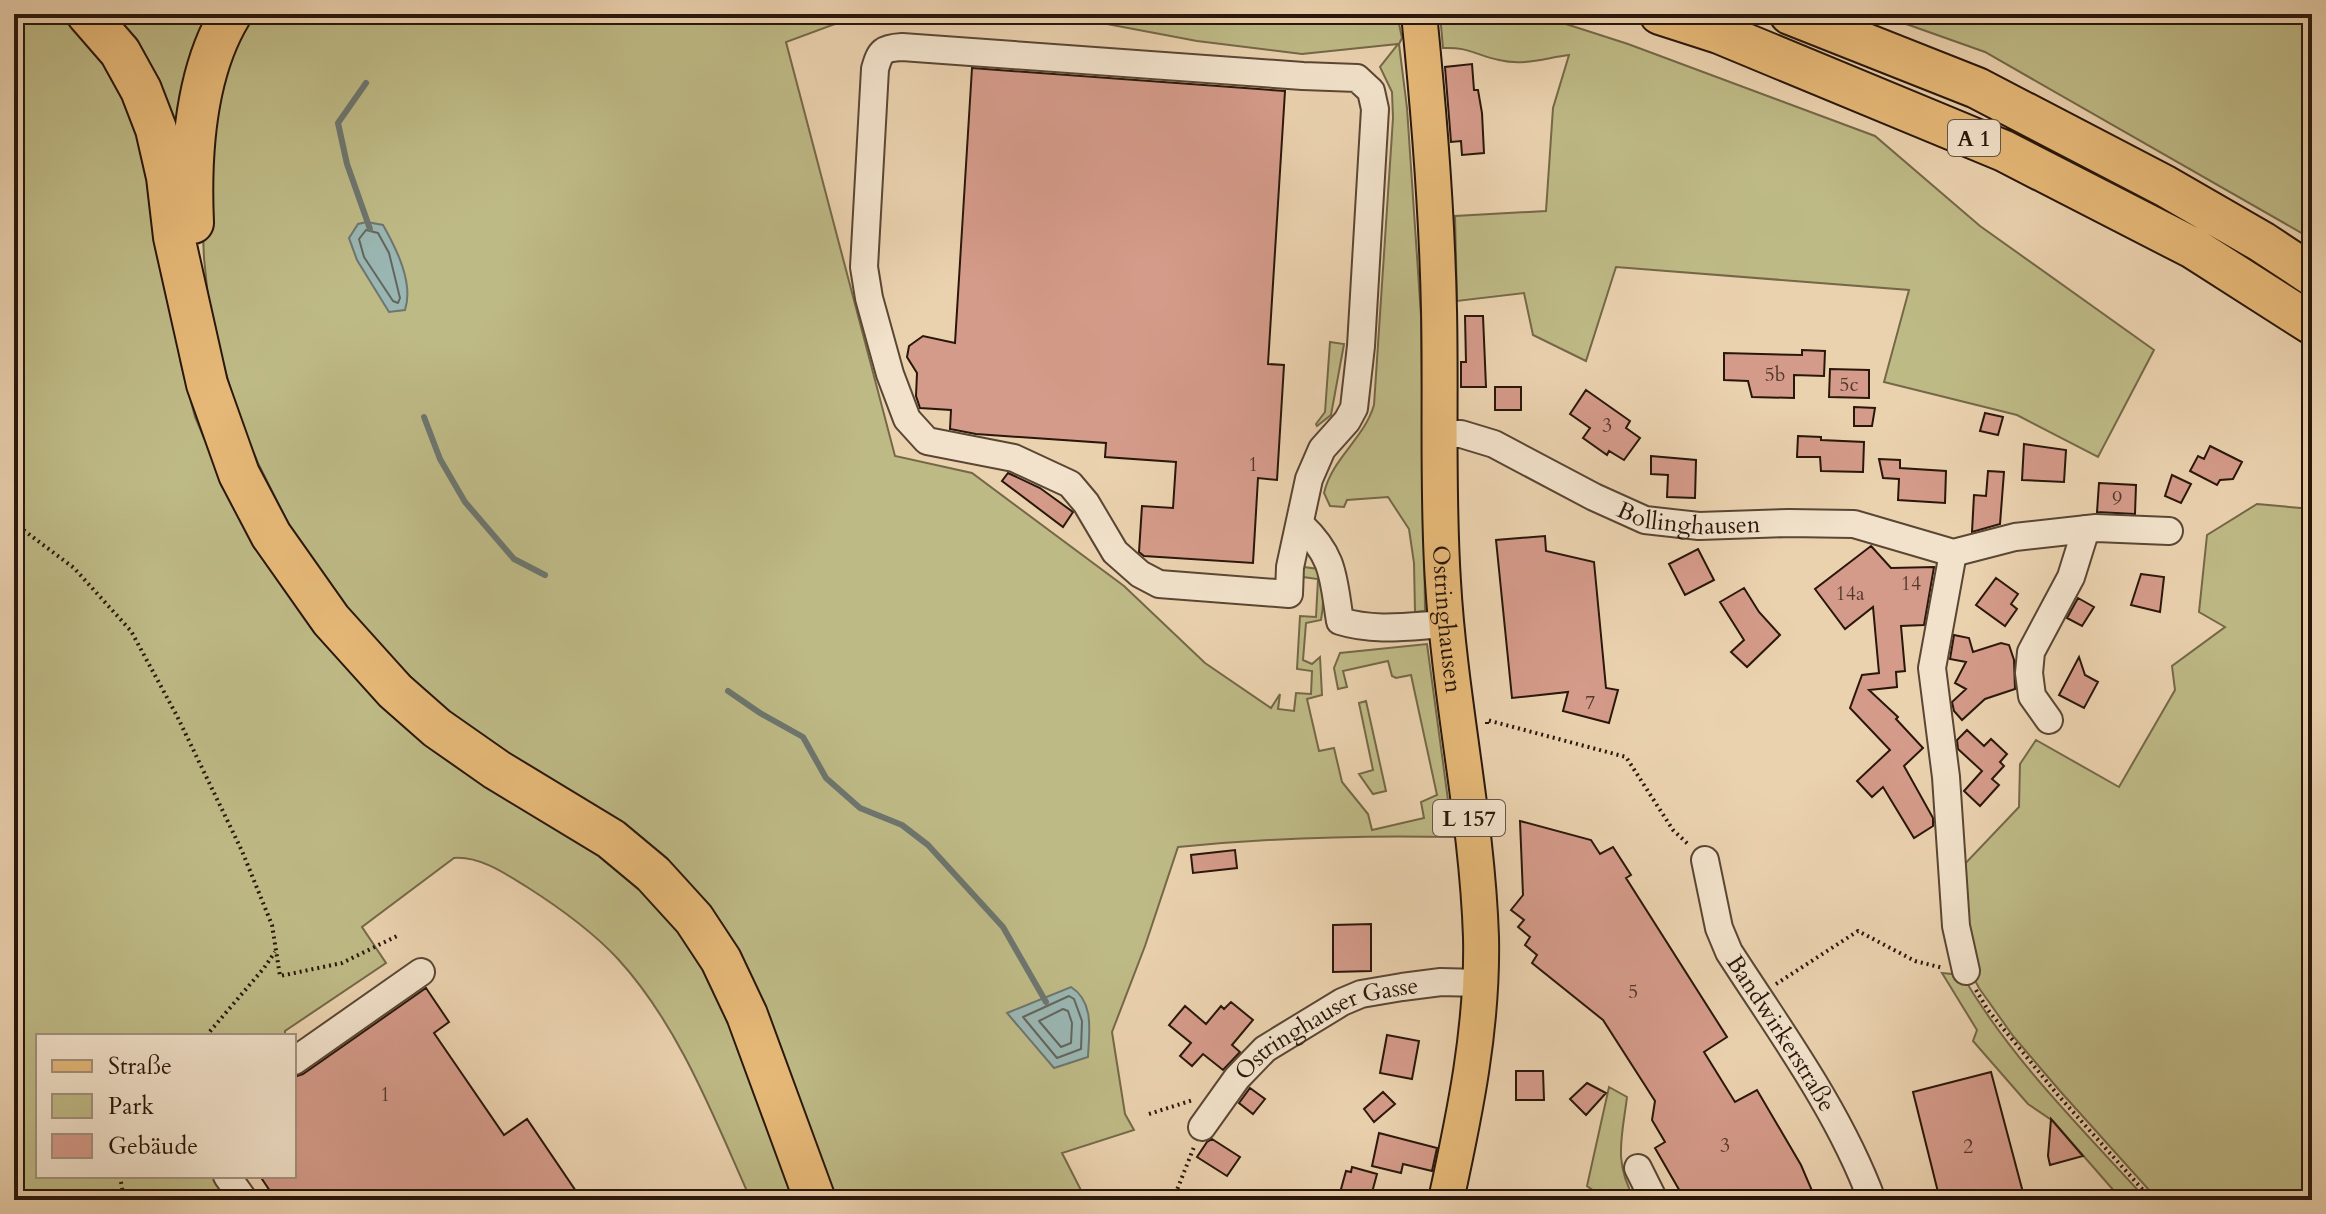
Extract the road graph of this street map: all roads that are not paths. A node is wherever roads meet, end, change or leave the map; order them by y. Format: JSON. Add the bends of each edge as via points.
{"nodes":[{"id":1,"x":87,"y":14,"type":"edge"},
{"id":2,"x":231,"y":14,"type":"edge"},
{"id":3,"x":1660,"y":14,"type":"edge"},
{"id":4,"x":1790,"y":14,"type":"edge"},
{"id":5,"x":1420,"y":24,"type":"edge"},
{"id":6,"x":2312,"y":275,"type":"edge"},
{"id":7,"x":190,"y":303,"type":"junction"},
{"id":8,"x":2312,"y":324,"type":"edge"},
{"id":9,"x":1440,"y":434,"type":"junction"},
{"id":10,"x":1301,"y":525,"type":"junction"},
{"id":11,"x":2086,"y":529,"type":"junction"},
{"id":12,"x":2169,"y":531,"type":"dead end"},
{"id":13,"x":1953,"y":553,"type":"junction"},
{"id":14,"x":1446,"y":624,"type":"junction"},
{"id":15,"x":2049,"y":720,"type":"dead end"},
{"id":16,"x":1705,"y":860,"type":"road end"},
{"id":17,"x":1966,"y":971,"type":"road end"},
{"id":18,"x":421,"y":972,"type":"dead end"},
{"id":19,"x":1480,"y":983,"type":"junction"},
{"id":20,"x":296,"y":1060,"type":"edge"},
{"id":21,"x":1202,"y":1127,"type":"road end"},
{"id":22,"x":1638,"y":1168,"type":"dead end"},
{"id":23,"x":228,"y":1178,"type":"edge"},
{"id":24,"x":244,"y":1200,"type":"edge"},
{"id":25,"x":815,"y":1200,"type":"edge"},
{"id":26,"x":1446,"y":1200,"type":"edge"},
{"id":27,"x":1654,"y":1200,"type":"edge"},
{"id":28,"x":1872,"y":1200,"type":"edge"}],
"edges":[{"from":1,"to":7,"type":"highway","via":[[120,52],[153,119]]},
{"from":2,"to":7,"type":"highway","via":[[215,46],[200,107]]},
{"from":3,"to":8,"type":"highway","number":"A 1","via":[[1719,33],[2004,151],[2193,248]]},
{"from":4,"to":6,"type":"highway","number":"A 1","via":[[1977,88],[2165,186]]},
{"from":5,"to":9,"type":"main road","name":"Ostringhausen","number":"L 157","via":[[1437,247]]},
{"from":7,"to":25,"type":"highway","via":[[227,445],[271,535],[309,592],[395,691],[437,728],[611,839],[694,919],[747,1015]]},
{"from":9,"to":13,"type":"street","name":"Bollinghausen","via":[[1494,444],[1645,520],[1699,526],[1854,524]]},
{"from":9,"to":14,"type":"main road","name":"Ostringhausen","number":"L 157"},
{"from":10,"to":10,"type":"street","via":[[1309,479],[1322,449],[1354,408],[1375,109],[1371,91],[1357,78],[902,47],[879,53],[864,267],[890,374],[907,419],[927,441],[1014,458],[1070,484],[1115,552],[1159,584],[1289,594]]},
{"from":10,"to":14,"type":"street","via":[[1331,566],[1340,621],[1382,628]]},
{"from":11,"to":12,"type":"street"},
{"from":11,"to":13,"type":"street","via":[[2015,537]]},
{"from":11,"to":15,"type":"street","via":[[2071,577],[2031,652],[2032,696]]},
{"from":13,"to":17,"type":"street","via":[[1932,668],[1956,926]]},
{"from":14,"to":19,"type":"main road","name":"Ostringhausen","number":"L 157","via":[[1478,889]]},
{"from":16,"to":28,"type":"street","name":"Bandwirkerstraße","via":[[1729,952],[1830,1115]]},
{"from":18,"to":20,"type":"street"},
{"from":19,"to":21,"type":"street","name":"Ostringhauser Gasse","via":[[1402,987],[1342,1002],[1265,1049]]},
{"from":19,"to":26,"type":"main road","name":"Ostringhausen","number":"L 157","via":[[1470,1083]]},
{"from":22,"to":27,"type":"street"},
{"from":23,"to":24,"type":"street"}]}
